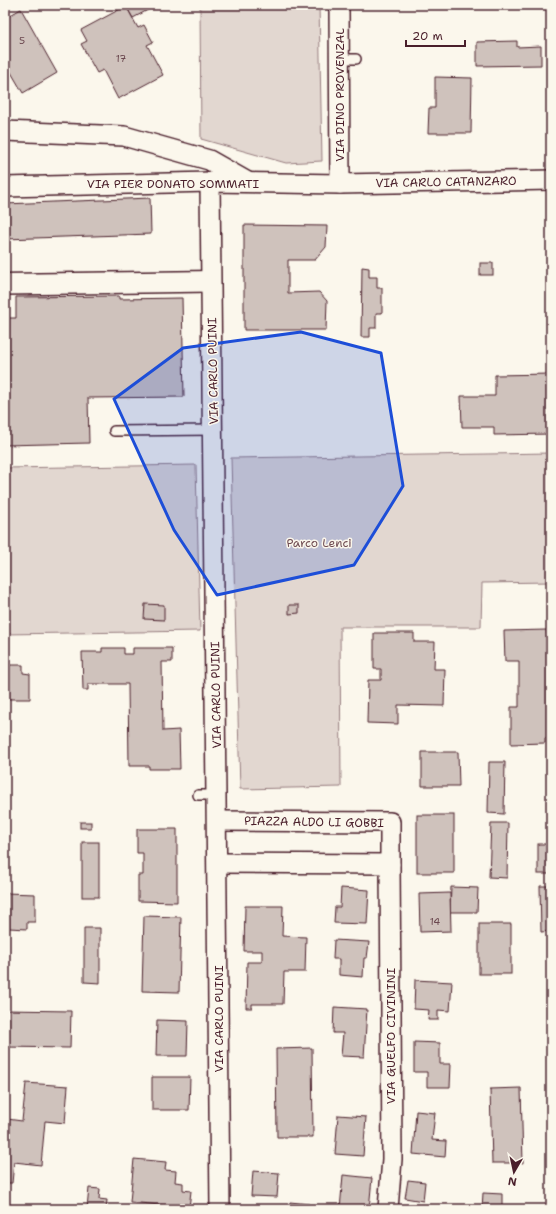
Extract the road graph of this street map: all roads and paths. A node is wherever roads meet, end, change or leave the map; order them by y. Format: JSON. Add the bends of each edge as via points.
{"nodes":[{"id":1,"x":339,"y":5,"type":"edge"},
{"id":2,"x":5,"y":131,"type":"edge"},
{"id":3,"x":551,"y":180,"type":"edge"},
{"id":4,"x":210,"y":182,"type":"junction"},
{"id":5,"x":249,"y":182,"type":"junction"},
{"id":6,"x":340,"y":184,"type":"junction"},
{"id":7,"x":5,"y":186,"type":"edge"},
{"id":8,"x":5,"y":282,"type":"edge"},
{"id":9,"x":212,"y":283,"type":"junction"},
{"id":10,"x":5,"y":290,"type":"edge"},
{"id":11,"x":214,"y":430,"type":"junction"},
{"id":12,"x":114,"y":431,"type":"dead end"},
{"id":13,"x":198,"y":795,"type":"dead end"},
{"id":14,"x":217,"y":795,"type":"junction"},
{"id":15,"x":218,"y":821,"type":"junction"},
{"id":16,"x":218,"y":863,"type":"junction"},
{"id":17,"x":390,"y":864,"type":"junction"},
{"id":18,"x":220,"y":1209,"type":"edge"},
{"id":19,"x":388,"y":1209,"type":"edge"}],
"edges":[{"from":1,"to":6,"type":"street","name":"VIA DINO PROVENZAL","via":[[348,59]]},
{"from":2,"to":5,"type":"street","via":[[124,136],[209,160]]},
{"from":3,"to":6,"type":"street","name":"VIA CARLO CATANZARO"},
{"from":4,"to":5,"type":"street","name":"VIA PIER DONATO SOMMATI"},
{"from":4,"to":7,"type":"street","name":"VIA PIER DONATO SOMMATI"},
{"from":4,"to":9,"type":"street","name":"VIA CARLO PUINI"},
{"from":5,"to":6,"type":"street","name":"VIA PIER DONATO SOMMATI"},
{"from":8,"to":9,"type":"street"},
{"from":9,"to":10,"type":"lane"},
{"from":9,"to":11,"type":"street","name":"VIA CARLO PUINI"},
{"from":11,"to":12,"type":"lane"},
{"from":11,"to":14,"type":"street","name":"VIA CARLO PUINI"},
{"from":13,"to":14,"type":"lane"},
{"from":14,"to":15,"type":"street","name":"VIA CARLO PUINI"},
{"from":15,"to":16,"type":"street","name":"VIA CARLO PUINI"},
{"from":15,"to":17,"type":"street","name":"PIAZZA ALDO LI GOBBI","via":[[390,822]]},
{"from":16,"to":17,"type":"street"},
{"from":16,"to":18,"type":"street","name":"VIA CARLO PUINI"},
{"from":17,"to":19,"type":"street","name":"VIA GUELFO CIVININI","via":[[392,1159]]}]}
